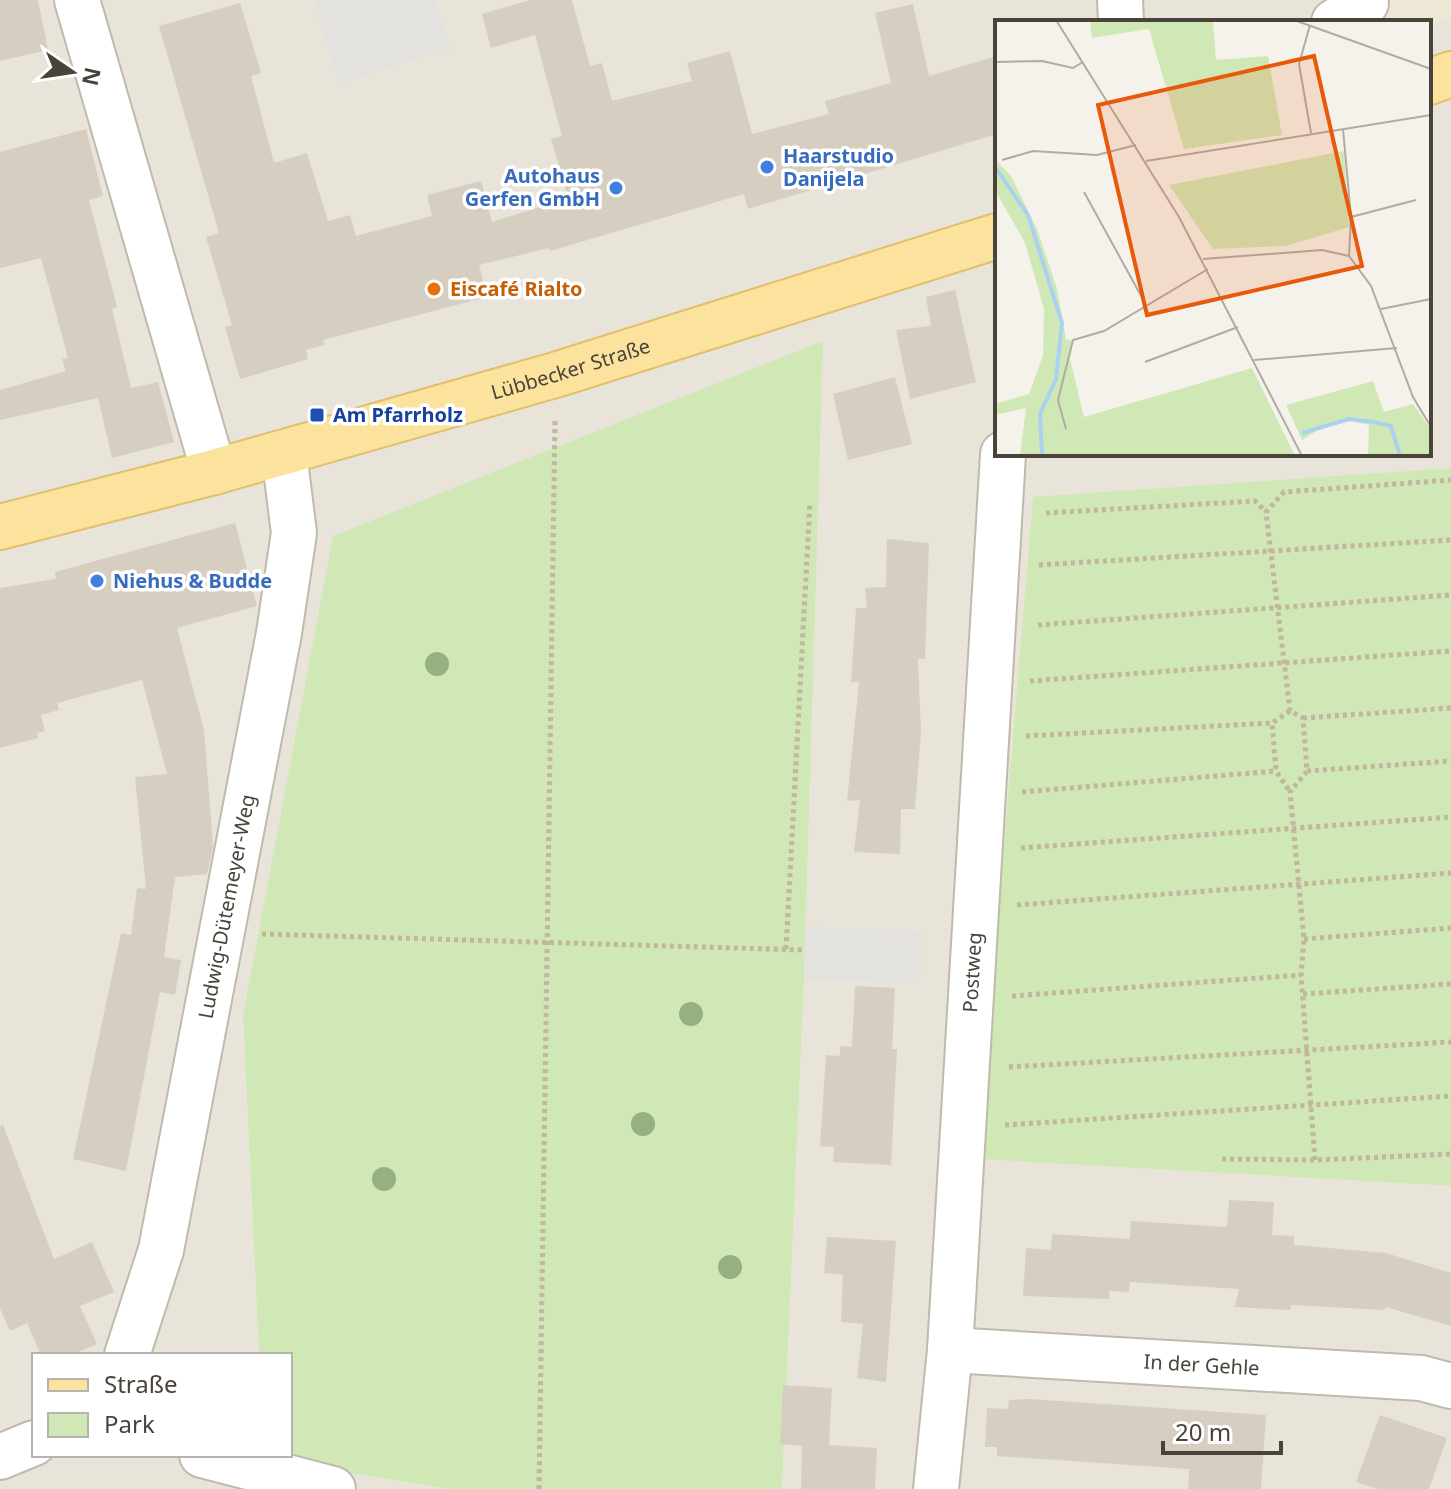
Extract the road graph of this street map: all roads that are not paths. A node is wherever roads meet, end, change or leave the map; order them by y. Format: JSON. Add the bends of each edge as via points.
{"nodes":[{"id":1,"x":1120,"y":0,"type":"edge"},
{"id":2,"x":89,"y":3,"type":"edge"},
{"id":3,"x":1121,"y":20,"type":"edge"},
{"id":4,"x":1451,"y":74,"type":"edge"},
{"id":5,"x":1431,"y":81,"type":"edge"},
{"id":6,"x":995,"y":237,"type":"edge"},
{"id":7,"x":284,"y":453,"type":"junction"},
{"id":8,"x":1003,"y":456,"type":"edge"},
{"id":9,"x":214,"y":472,"type":"junction"},
{"id":10,"x":0,"y":527,"type":"edge"},
{"id":11,"x":950,"y":1350,"type":"junction"},
{"id":12,"x":128,"y":1353,"type":"edge"},
{"id":13,"x":1451,"y":1386,"type":"edge"},
{"id":14,"x":32,"y":1444,"type":"edge"},
{"id":15,"x":0,"y":1457,"type":"edge"},
{"id":16,"x":210,"y":1457,"type":"edge"},
{"id":17,"x":333,"y":1489,"type":"edge"},
{"id":18,"x":936,"y":1489,"type":"edge"}],
"edges":[{"from":1,"to":3,"type":"street"},
{"from":2,"to":9,"type":"street"},
{"from":4,"to":5,"type":"main road"},
{"from":6,"to":7,"type":"main road","name":"Lübbecker Straße","via":[[555,375]]},
{"from":7,"to":9,"type":"main road","name":"Lübbecker Straße"},
{"from":7,"to":12,"type":"street","name":"Ludwig-Dütemeyer-Weg","via":[[294,533],[279,633],[161,1250]]},
{"from":8,"to":11,"type":"street","name":"Postweg"},
{"from":9,"to":10,"type":"main road","name":"Lübbecker Straße"},
{"from":11,"to":13,"type":"street","name":"In der Gehle","via":[[1421,1378]]},
{"from":11,"to":18,"type":"street","name":"Postweg"},
{"from":14,"to":15,"type":"street"},
{"from":16,"to":17,"type":"street"}]}
